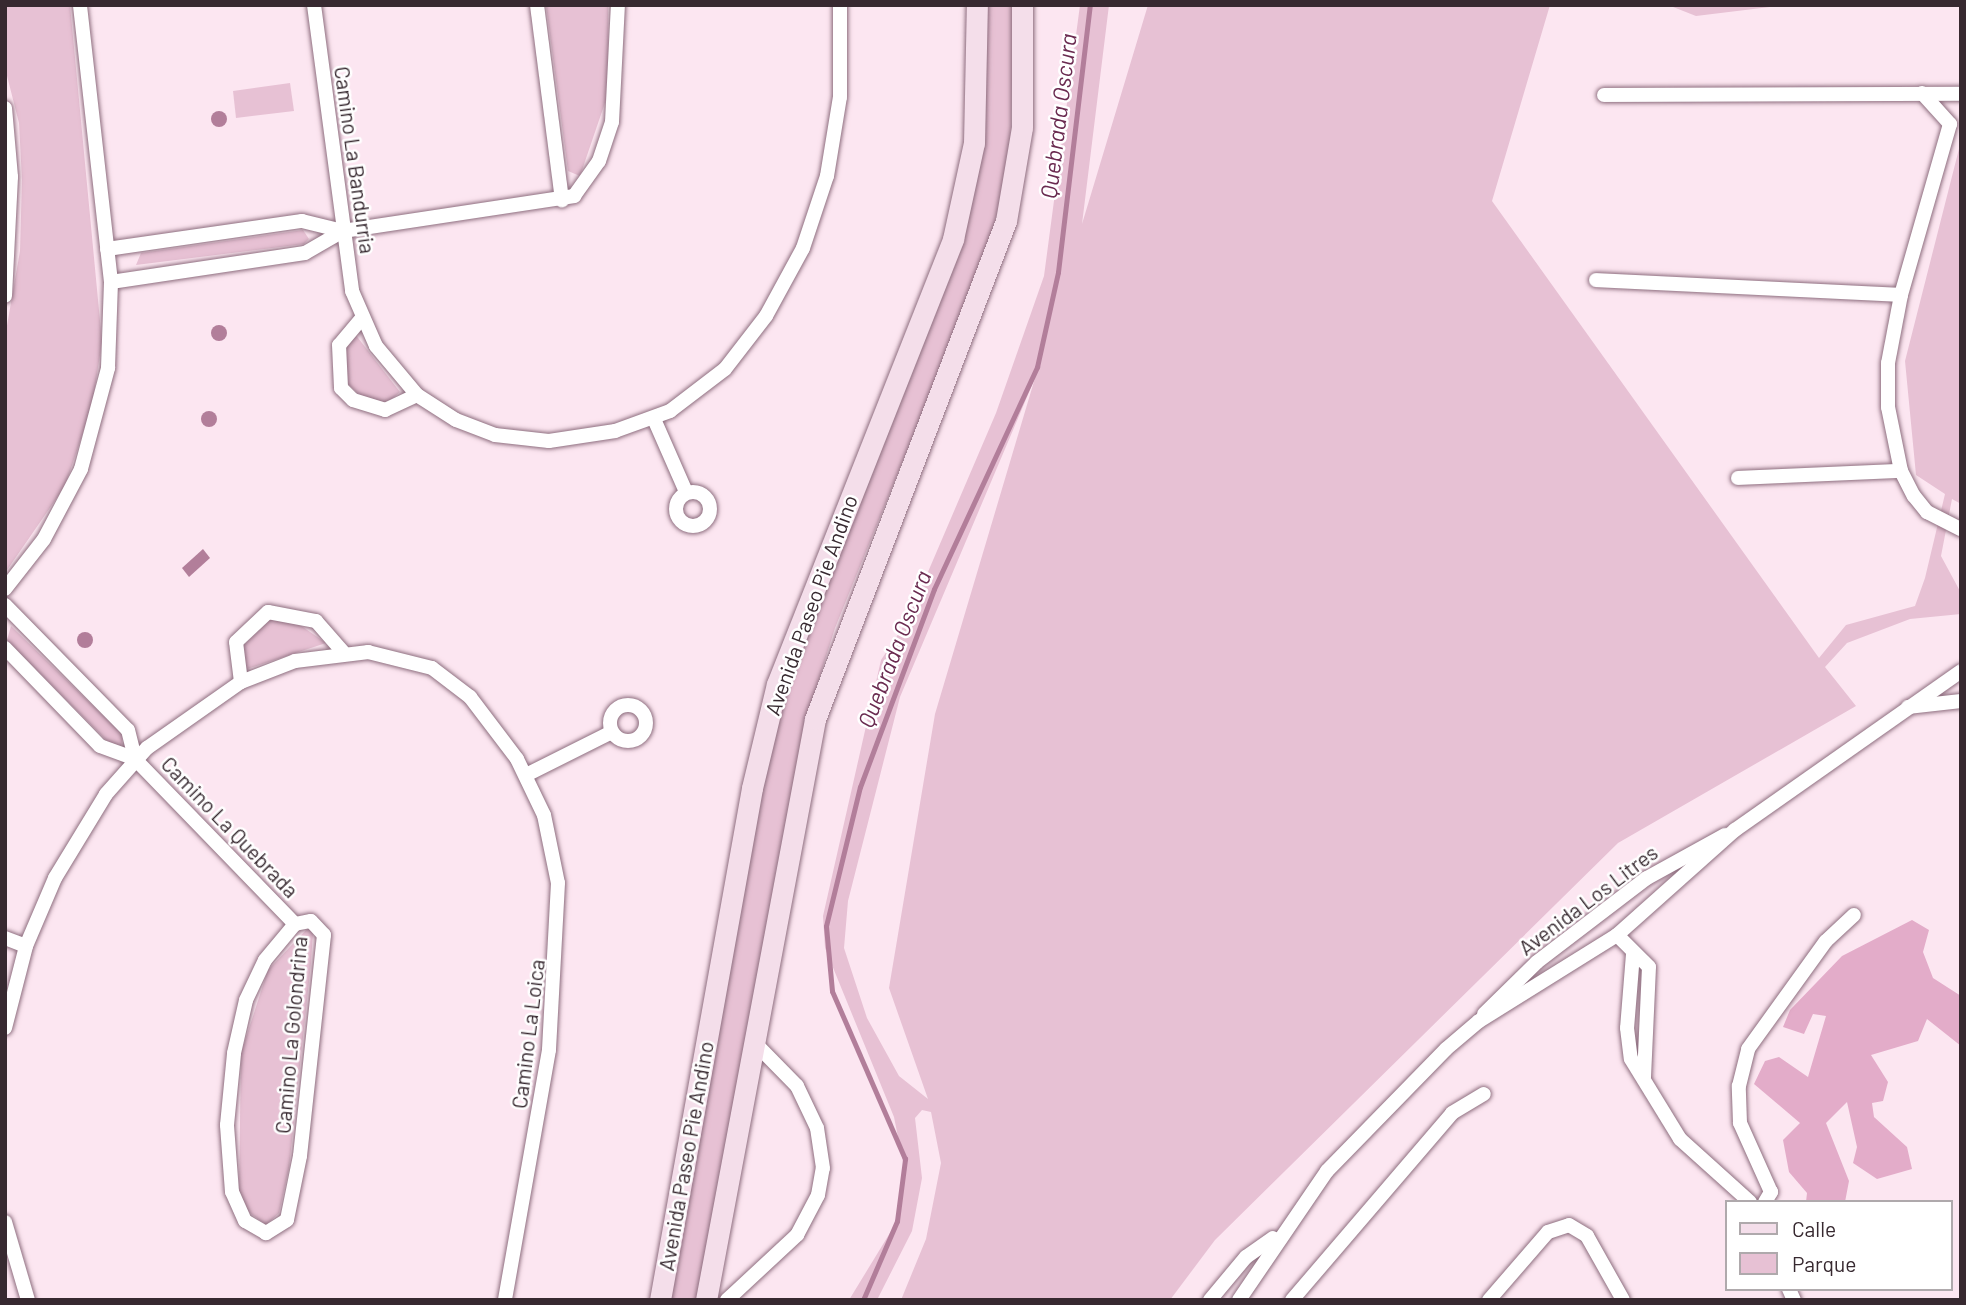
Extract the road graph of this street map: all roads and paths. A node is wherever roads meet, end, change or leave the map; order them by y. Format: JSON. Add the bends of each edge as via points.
{"nodes":[{"id":1,"x":80,"y":5,"type":"edge"},
{"id":2,"x":314,"y":5,"type":"edge"},
{"id":3,"x":537,"y":5,"type":"edge"},
{"id":4,"x":618,"y":5,"type":"edge"},
{"id":5,"x":840,"y":5,"type":"edge"},
{"id":6,"x":977,"y":5,"type":"edge"},
{"id":7,"x":1022,"y":5,"type":"edge"},
{"id":8,"x":1922,"y":93,"type":"junction"},
{"id":9,"x":1961,"y":94,"type":"edge"},
{"id":10,"x":1604,"y":95,"type":"dead end"},
{"id":11,"x":5,"y":108,"type":"edge"},
{"id":12,"x":1961,"y":130,"type":"edge"},
{"id":13,"x":1947,"y":146,"type":"junction"},
{"id":14,"x":562,"y":200,"type":"junction"},
{"id":15,"x":343,"y":231,"type":"junction"},
{"id":16,"x":107,"y":249,"type":"junction"},
{"id":17,"x":1596,"y":280,"type":"dead end"},
{"id":18,"x":111,"y":282,"type":"junction"},
{"id":19,"x":1901,"y":295,"type":"junction"},
{"id":20,"x":5,"y":296,"type":"edge"},
{"id":21,"x":362,"y":318,"type":"junction"},
{"id":22,"x":417,"y":395,"type":"junction"},
{"id":23,"x":654,"y":419,"type":"junction"},
{"id":24,"x":1901,"y":471,"type":"junction"},
{"id":25,"x":1738,"y":478,"type":"dead end"},
{"id":26,"x":686,"y":492,"type":"dead end"},
{"id":27,"x":1961,"y":529,"type":"edge"},
{"id":28,"x":5,"y":589,"type":"edge"},
{"id":29,"x":5,"y":605,"type":"edge"},
{"id":30,"x":5,"y":648,"type":"edge"},
{"id":31,"x":342,"y":652,"type":"junction"},
{"id":32,"x":1961,"y":671,"type":"edge"},
{"id":33,"x":241,"y":682,"type":"junction"},
{"id":34,"x":1961,"y":701,"type":"edge"},
{"id":35,"x":1907,"y":707,"type":"junction"},
{"id":36,"x":612,"y":732,"type":"dead end"},
{"id":37,"x":135,"y":759,"type":"junction"},
{"id":38,"x":526,"y":775,"type":"junction"},
{"id":39,"x":1735,"y":830,"type":"junction"},
{"id":40,"x":1677,"y":860,"type":"junction"},
{"id":41,"x":1685,"y":876,"type":"junction"},
{"id":42,"x":1854,"y":915,"type":"dead end"},
{"id":43,"x":295,"y":924,"type":"junction"},
{"id":44,"x":1617,"y":935,"type":"junction"},
{"id":45,"x":5,"y":938,"type":"edge"},
{"id":46,"x":26,"y":946,"type":"junction"},
{"id":47,"x":1537,"y":962,"type":"junction"},
{"id":48,"x":1549,"y":979,"type":"junction"},
{"id":49,"x":1479,"y":1021,"type":"junction"},
{"id":50,"x":5,"y":1028,"type":"edge"},
{"id":51,"x":753,"y":1041,"type":"junction"},
{"id":52,"x":1484,"y":1094,"type":"dead end"},
{"id":53,"x":1748,"y":1200,"type":"edge"},
{"id":54,"x":1766,"y":1200,"type":"edge"},
{"id":55,"x":5,"y":1222,"type":"edge"},
{"id":56,"x":1277,"y":1236,"type":"junction"},
{"id":57,"x":28,"y":1300,"type":"edge"},
{"id":58,"x":505,"y":1300,"type":"edge"},
{"id":59,"x":660,"y":1300,"type":"edge"},
{"id":60,"x":706,"y":1300,"type":"edge"},
{"id":61,"x":727,"y":1300,"type":"edge"},
{"id":62,"x":1210,"y":1300,"type":"edge"},
{"id":63,"x":1239,"y":1300,"type":"edge"},
{"id":64,"x":1292,"y":1300,"type":"edge"},
{"id":65,"x":1489,"y":1300,"type":"edge"},
{"id":66,"x":1623,"y":1300,"type":"edge"}],
"edges":[{"from":1,"to":16,"type":"street"},
{"from":2,"to":15,"type":"street","name":"Camino La Bandurria"},
{"from":3,"to":14,"type":"street"},
{"from":4,"to":14,"type":"street","via":[[618,83],[607,142],[584,188]]},
{"from":5,"to":23,"type":"street","name":"Camino La Bandurria","via":[[832,151],[803,248],[737,356],[699,392]]},
{"from":6,"to":59,"type":"main road","name":"Avenida Paseo Pie Andino","via":[[980,77],[962,205],[777,684],[752,788]]},
{"from":7,"to":51,"type":"main road","name":"Avenida Paseo Pie Andino","via":[[1022,127],[1006,221],[815,719]]},
{"from":8,"to":9,"type":"street"},
{"from":8,"to":10,"type":"street"},
{"from":8,"to":13,"type":"street","via":[[1950,124]]},
{"from":11,"to":20,"type":"street","via":[[11,177]]},
{"from":12,"to":13,"type":"street"},
{"from":13,"to":19,"type":"street"},
{"from":14,"to":15,"type":"street"},
{"from":15,"to":16,"type":"street","via":[[302,221]]},
{"from":15,"to":18,"type":"street","via":[[304,253]]},
{"from":15,"to":21,"type":"street","name":"Camino La Bandurria"},
{"from":16,"to":18,"type":"street"},
{"from":17,"to":19,"type":"street"},
{"from":18,"to":28,"type":"street","via":[[108,368],[89,450],[54,523]]},
{"from":19,"to":24,"type":"street","via":[[1888,363],[1888,407]]},
{"from":21,"to":22,"type":"street","name":"Camino La Bandurria","via":[[384,359]]},
{"from":21,"to":22,"type":"street","via":[[339,345],[341,388],[353,400],[385,410]]},
{"from":22,"to":23,"type":"street","name":"Camino La Bandurria","via":[[456,420],[513,439],[591,437]]},
{"from":23,"to":26,"type":"street"},
{"from":24,"to":25,"type":"street"},
{"from":24,"to":27,"type":"street","via":[[1927,512]]},
{"from":29,"to":37,"type":"street","name":"Camino La Quebrada","via":[[123,724]]},
{"from":30,"to":37,"type":"street","name":"Camino La Quebrada","via":[[100,746]]},
{"from":31,"to":33,"type":"street","name":"Camino La Loica","via":[[295,661]]},
{"from":31,"to":33,"type":"street","via":[[316,621],[268,611],[236,642]]},
{"from":31,"to":38,"type":"street","name":"Camino La Loica","via":[[402,657],[444,675],[495,727]]},
{"from":32,"to":35,"type":"street","name":"Avenida Los Litres"},
{"from":33,"to":37,"type":"street","name":"Camino La Loica"},
{"from":34,"to":35,"type":"street","name":"Avenida Los Litres"},
{"from":35,"to":39,"type":"street","name":"Avenida Los Litres"},
{"from":36,"to":38,"type":"street"},
{"from":37,"to":43,"type":"street","name":"Camino La Quebrada"},
{"from":37,"to":46,"type":"street","name":"Camino La Loica","via":[[72,846]]},
{"from":38,"to":58,"type":"street","name":"Camino La Loica","via":[[551,836],[560,929],[538,1125]]},
{"from":39,"to":40,"type":"street","name":"Avenida Los Litres"},
{"from":39,"to":41,"type":"street","name":"Avenida Los Litres"},
{"from":40,"to":41,"type":"street"},
{"from":40,"to":47,"type":"street","name":"Avenida Los Litres"},
{"from":41,"to":44,"type":"street","name":"Avenida Los Litres"},
{"from":42,"to":54,"type":"street","via":[[1826,941],[1748,1049],[1739,1086],[1740,1124],[1771,1192]]},
{"from":43,"to":43,"type":"street","name":"Camino La Golondrina","via":[[269,954],[246,1000],[229,1097],[233,1200],[245,1221],[266,1233],[283,1226],[292,1201],[324,934],[316,922]]},
{"from":44,"to":48,"type":"street","name":"Avenida Los Litres"},
{"from":44,"to":53,"type":"street","via":[[1633,954],[1627,1028],[1645,1086],[1680,1139]]},
{"from":45,"to":46,"type":"street"},
{"from":46,"to":50,"type":"street","name":"Camino La Loica"},
{"from":47,"to":48,"type":"street"},
{"from":47,"to":49,"type":"street","name":"Avenida Los Litres"},
{"from":48,"to":49,"type":"street","name":"Avenida Los Litres"},
{"from":49,"to":56,"type":"street","name":"Avenida Los Litres","via":[[1383,1108]]},
{"from":51,"to":60,"type":"main road","name":"Avenida Paseo Pie Andino"},
{"from":51,"to":61,"type":"street","via":[[797,1086],[817,1128],[823,1168],[818,1195],[797,1235]]},
{"from":52,"to":64,"type":"street","via":[[1452,1113]]},
{"from":55,"to":57,"type":"street"},
{"from":56,"to":62,"type":"street","name":"Avenida Los Litres","via":[[1246,1257]]},
{"from":56,"to":63,"type":"street","name":"Avenida Los Litres"},
{"from":65,"to":66,"type":"street","via":[[1548,1232],[1569,1225],[1587,1236]]}]}
